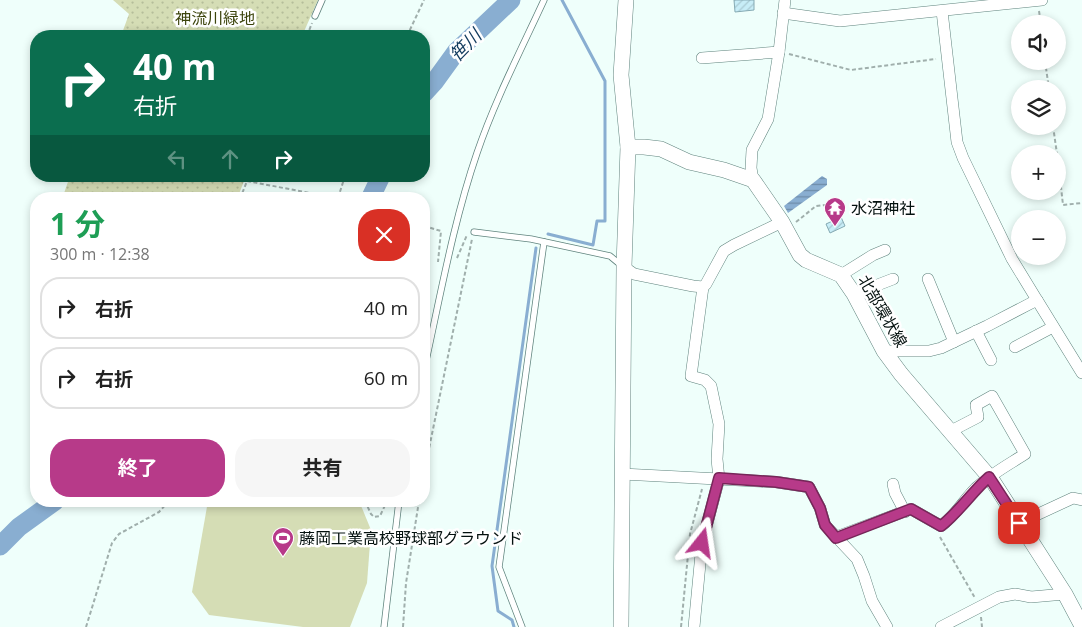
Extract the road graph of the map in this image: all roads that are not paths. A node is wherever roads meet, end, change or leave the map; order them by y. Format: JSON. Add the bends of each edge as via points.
{"nodes":[{"id":1,"x":322,"y":0,"type":"edge"},
{"id":2,"x":544,"y":0,"type":"edge"},
{"id":3,"x":626,"y":0,"type":"edge"},
{"id":4,"x":785,"y":0,"type":"edge"},
{"id":5,"x":1038,"y":0,"type":"edge"},
{"id":6,"x":1042,"y":0,"type":"edge"},
{"id":7,"x":1010,"y":2,"type":"edge"},
{"id":8,"x":942,"y":11,"type":"junction"},
{"id":9,"x":783,"y":13,"type":"junction"},
{"id":10,"x":315,"y":16,"type":"road end"},
{"id":11,"x":779,"y":52,"type":"junction"},
{"id":12,"x":702,"y":58,"type":"dead end"},
{"id":13,"x":628,"y":147,"type":"junction"},
{"id":14,"x":753,"y":180,"type":"junction"},
{"id":15,"x":782,"y":222,"type":"junction"},
{"id":16,"x":474,"y":232,"type":"road end"},
{"id":17,"x":544,"y":242,"type":"junction"},
{"id":18,"x":885,"y":250,"type":"dead end"},
{"id":19,"x":624,"y":267,"type":"junction"},
{"id":20,"x":841,"y":275,"type":"junction"},
{"id":21,"x":893,"y":279,"type":"dead end"},
{"id":22,"x":928,"y":279,"type":"dead end"},
{"id":23,"x":703,"y":287,"type":"junction"},
{"id":24,"x":854,"y":294,"type":"junction"},
{"id":25,"x":1038,"y":300,"type":"junction"},
{"id":26,"x":1053,"y":327,"type":"junction"},
{"id":27,"x":976,"y":332,"type":"junction"},
{"id":28,"x":954,"y":342,"type":"junction"},
{"id":29,"x":430,"y":343,"type":"edge"},
{"id":30,"x":1015,"y":347,"type":"dead end"},
{"id":31,"x":884,"y":351,"type":"junction"},
{"id":32,"x":991,"y":360,"type":"dead end"},
{"id":33,"x":1082,"y":373,"type":"edge"},
{"id":34,"x":951,"y":431,"type":"junction"},
{"id":35,"x":622,"y":474,"type":"junction"},
{"id":36,"x":989,"y":477,"type":"junction"},
{"id":37,"x":719,"y":478,"type":"junction"},
{"id":38,"x":893,"y":484,"type":"dead end"},
{"id":39,"x":1082,"y":500,"type":"edge"},
{"id":40,"x":399,"y":507,"type":"edge"},
{"id":41,"x":905,"y":512,"type":"junction"},
{"id":42,"x":1019,"y":523,"type":"junction"},
{"id":43,"x":836,"y":538,"type":"junction"},
{"id":44,"x":1065,"y":594,"type":"junction"},
{"id":45,"x":1082,"y":626,"type":"edge"},
{"id":46,"x":384,"y":627,"type":"edge"},
{"id":47,"x":522,"y":627,"type":"edge"},
{"id":48,"x":621,"y":627,"type":"edge"},
{"id":49,"x":694,"y":627,"type":"edge"},
{"id":50,"x":888,"y":627,"type":"edge"},
{"id":51,"x":941,"y":627,"type":"edge"}],
"edges":[{"from":1,"to":10,"type":"lane"},
{"from":2,"to":29,"type":"lane","via":[[486,125],[476,155],[454,234]]},
{"from":3,"to":13,"type":"street","via":[[621,75]]},
{"from":4,"to":9,"type":"street"},
{"from":5,"to":6,"type":"street"},
{"from":5,"to":7,"type":"street"},
{"from":7,"to":8,"type":"street"},
{"from":8,"to":9,"type":"street","via":[[840,21]]},
{"from":8,"to":25,"type":"street","via":[[957,142],[1012,259]]},
{"from":9,"to":11,"type":"street"},
{"from":11,"to":12,"type":"street"},
{"from":11,"to":14,"type":"street","via":[[768,119],[752,150]]},
{"from":13,"to":14,"type":"street","via":[[662,149],[689,162]]},
{"from":13,"to":19,"type":"street"},
{"from":14,"to":15,"type":"street","name":"北部環状線"},
{"from":15,"to":20,"type":"street","name":"北部環状線","via":[[800,255]]},
{"from":15,"to":23,"type":"street","via":[[724,251]]},
{"from":16,"to":17,"type":"lane","via":[[513,235]]},
{"from":17,"to":19,"type":"lane","via":[[610,256]]},
{"from":17,"to":47,"type":"lane","via":[[499,567]]},
{"from":18,"to":20,"type":"street"},
{"from":19,"to":23,"type":"street","via":[[634,274]]},
{"from":19,"to":35,"type":"street"},
{"from":20,"to":24,"type":"street","name":"北部環状線"},
{"from":21,"to":24,"type":"street"},
{"from":22,"to":28,"type":"street"},
{"from":23,"to":37,"type":"street","via":[[691,376],[705,380],[711,386],[719,424]]},
{"from":24,"to":31,"type":"street","name":"北部環状線"},
{"from":25,"to":26,"type":"street"},
{"from":25,"to":27,"type":"street"},
{"from":26,"to":30,"type":"street"},
{"from":26,"to":33,"type":"street"},
{"from":27,"to":28,"type":"street"},
{"from":27,"to":32,"type":"street"},
{"from":28,"to":31,"type":"street","via":[[929,352]]},
{"from":31,"to":34,"type":"street","name":"北部環状線"},
{"from":34,"to":36,"type":"street","name":"北部環状線"},
{"from":34,"to":36,"type":"street","via":[[978,417],[976,405],[992,396],[1025,454]]},
{"from":35,"to":37,"type":"street"},
{"from":35,"to":48,"type":"street"},
{"from":36,"to":41,"type":"street","via":[[941,526],[911,509]]},
{"from":36,"to":42,"type":"street","name":"北部環状線"},
{"from":37,"to":43,"type":"street","via":[[809,487],[825,525]]},
{"from":37,"to":49,"type":"street","via":[[702,543]]},
{"from":38,"to":41,"type":"street"},
{"from":39,"to":42,"type":"street","via":[[1073,498]]},
{"from":40,"to":46,"type":"lane"},
{"from":41,"to":43,"type":"street"},
{"from":42,"to":44,"type":"street","name":"北部環状線"},
{"from":43,"to":50,"type":"street","via":[[856,559],[872,601]]},
{"from":44,"to":45,"type":"street","name":"北部環状線"},
{"from":44,"to":51,"type":"street","via":[[1000,597]]}]}
